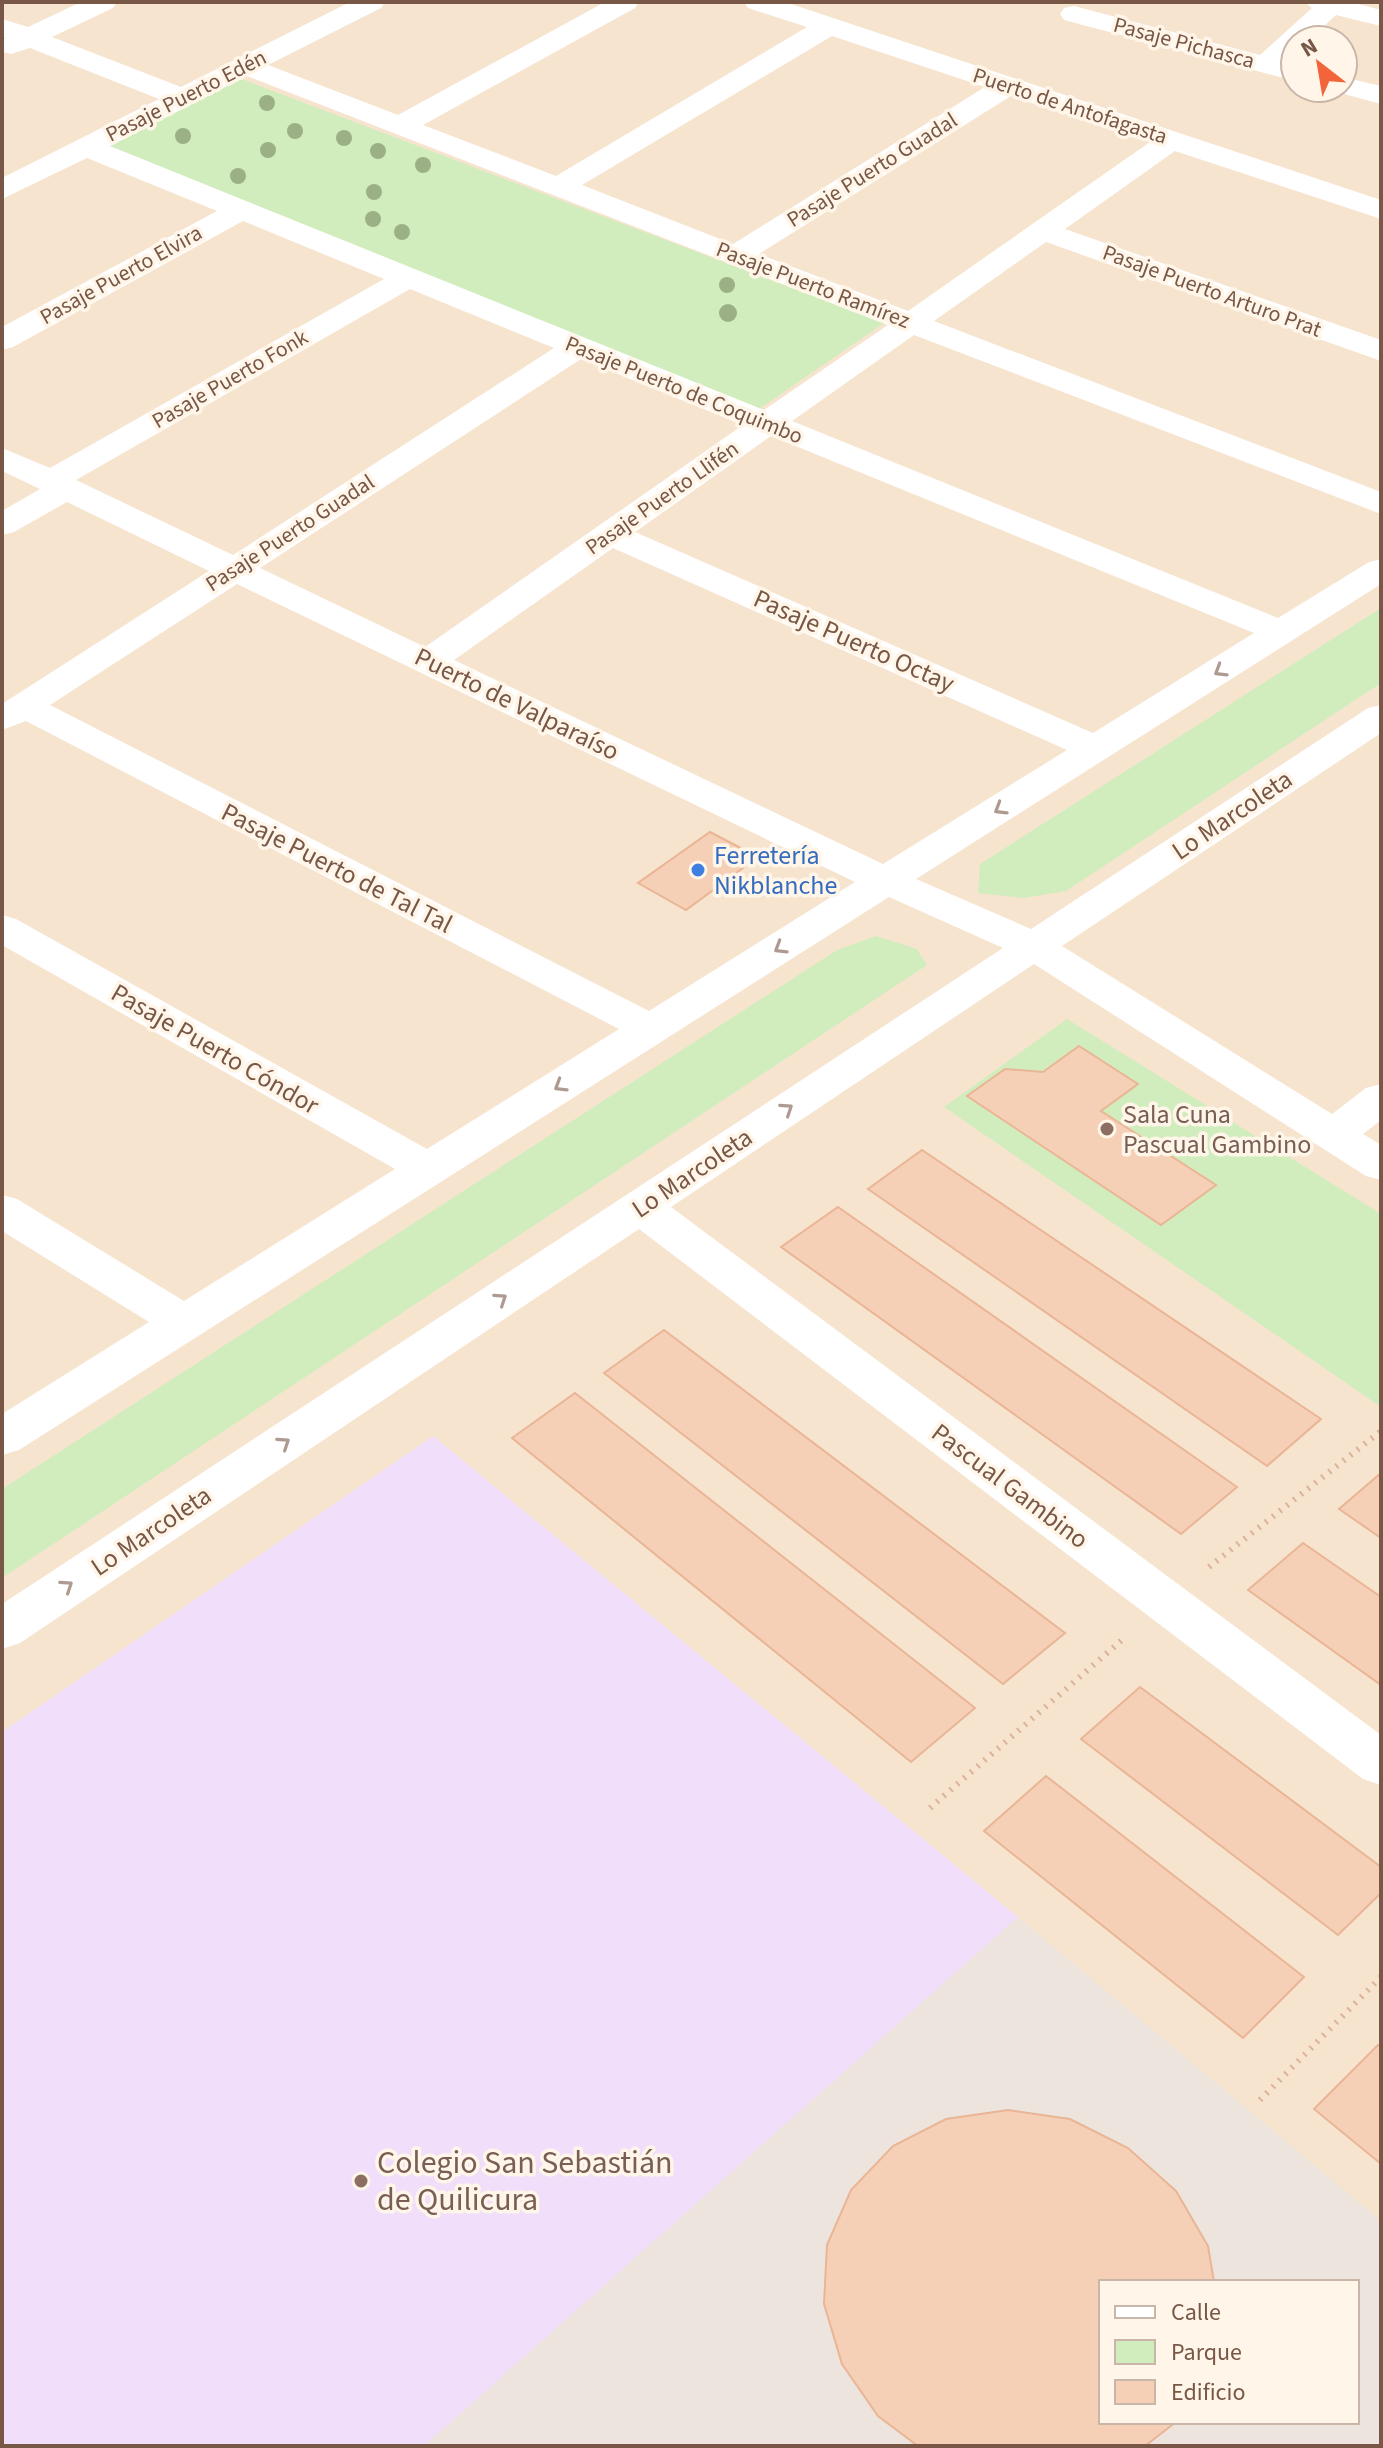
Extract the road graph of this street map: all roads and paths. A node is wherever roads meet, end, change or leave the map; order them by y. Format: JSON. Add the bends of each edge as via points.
{"nodes":[{"id":1,"x":103,"y":2,"type":"edge"},
{"id":2,"x":371,"y":2,"type":"edge"},
{"id":3,"x":625,"y":2,"type":"edge"},
{"id":4,"x":758,"y":2,"type":"edge"},
{"id":5,"x":1325,"y":4,"type":"edge"},
{"id":6,"x":1074,"y":14,"type":"dead end"},
{"id":7,"x":1381,"y":18,"type":"edge"},
{"id":8,"x":829,"y":26,"type":"junction"},
{"id":9,"x":2,"y":27,"type":"edge"},
{"id":10,"x":28,"y":38,"type":"junction"},
{"id":11,"x":2,"y":50,"type":"edge"},
{"id":12,"x":1266,"y":65,"type":"junction"},
{"id":13,"x":245,"y":66,"type":"junction"},
{"id":14,"x":1279,"y":69,"type":"edge"},
{"id":15,"x":1008,"y":85,"type":"junction"},
{"id":16,"x":1359,"y":89,"type":"edge"},
{"id":17,"x":1381,"y":95,"type":"edge"},
{"id":18,"x":183,"y":98,"type":"junction"},
{"id":19,"x":400,"y":126,"type":"junction"},
{"id":20,"x":1172,"y":140,"type":"junction"},
{"id":21,"x":86,"y":147,"type":"junction"},
{"id":22,"x":558,"y":187,"type":"junction"},
{"id":23,"x":2,"y":190,"type":"edge"},
{"id":24,"x":241,"y":210,"type":"junction"},
{"id":25,"x":1381,"y":210,"type":"edge"},
{"id":26,"x":1043,"y":231,"type":"junction"},
{"id":27,"x":736,"y":255,"type":"junction"},
{"id":28,"x":408,"y":278,"type":"junction"},
{"id":29,"x":912,"y":323,"type":"junction"},
{"id":30,"x":2,"y":340,"type":"edge"},
{"id":31,"x":578,"y":347,"type":"junction"},
{"id":32,"x":1381,"y":351,"type":"edge"},
{"id":33,"x":768,"y":424,"type":"junction"},
{"id":34,"x":2,"y":458,"type":"edge"},
{"id":35,"x":59,"y":485,"type":"junction"},
{"id":36,"x":1381,"y":504,"type":"edge"},
{"id":37,"x":2,"y":525,"type":"edge"},
{"id":38,"x":611,"y":534,"type":"junction"},
{"id":39,"x":234,"y":569,"type":"junction"},
{"id":40,"x":1381,"y":569,"type":"edge"},
{"id":41,"x":1282,"y":632,"type":"junction"},
{"id":42,"x":427,"y":662,"type":"junction"},
{"id":43,"x":13,"y":713,"type":"edge"},
{"id":44,"x":1381,"y":716,"type":"edge"},
{"id":45,"x":1097,"y":749,"type":"junction"},
{"id":46,"x":886,"y":881,"type":"junction"},
{"id":47,"x":2,"y":928,"type":"edge"},
{"id":48,"x":1034,"y":946,"type":"junction"},
{"id":49,"x":651,"y":1029,"type":"junction"},
{"id":50,"x":1381,"y":1098,"type":"edge"},
{"id":51,"x":1333,"y":1135,"type":"junction"},
{"id":52,"x":1381,"y":1165,"type":"edge"},
{"id":53,"x":428,"y":1169,"type":"junction"},
{"id":54,"x":640,"y":1207,"type":"junction"},
{"id":55,"x":2,"y":1210,"type":"edge"},
{"id":56,"x":184,"y":1322,"type":"junction"},
{"id":57,"x":2,"y":1437,"type":"edge"},
{"id":58,"x":2,"y":1629,"type":"edge"},
{"id":59,"x":1381,"y":1764,"type":"edge"},
{"id":60,"x":1381,"y":1977,"type":"edge"},
{"id":61,"x":1260,"y":2100,"type":"dead end"}],
"edges":[{"from":1,"to":10,"type":"street"},
{"from":2,"to":13,"type":"street","name":"Pasaje Puerto Edén"},
{"from":3,"to":19,"type":"street"},
{"from":4,"to":8,"type":"street","name":"Puerto de Antofagasta"},
{"from":5,"to":7,"type":"street"},
{"from":5,"to":12,"type":"street"},
{"from":6,"to":12,"type":"street","name":"Pasaje Pichasca"},
{"from":8,"to":15,"type":"street","name":"Puerto de Antofagasta"},
{"from":8,"to":22,"type":"street"},
{"from":9,"to":10,"type":"street"},
{"from":10,"to":11,"type":"street"},
{"from":10,"to":18,"type":"street"},
{"from":12,"to":14,"type":"street","name":"Pasaje Pichasca"},
{"from":13,"to":18,"type":"street","name":"Pasaje Puerto Edén"},
{"from":13,"to":19,"type":"street","name":"Pasaje Puerto Ramírez"},
{"from":15,"to":20,"type":"street","name":"Puerto de Antofagasta"},
{"from":15,"to":27,"type":"street","name":"Pasaje Puerto Guadal"},
{"from":16,"to":17,"type":"street"},
{"from":18,"to":21,"type":"street","name":"Pasaje Puerto Edén"},
{"from":19,"to":22,"type":"street","name":"Pasaje Puerto Ramírez"},
{"from":20,"to":25,"type":"street","name":"Puerto de Antofagasta"},
{"from":20,"to":26,"type":"street","name":"Pasaje Puerto Llifén"},
{"from":21,"to":23,"type":"street","name":"Pasaje Puerto Edén"},
{"from":21,"to":24,"type":"street","name":"Pasaje Puerto de Coquimbo"},
{"from":22,"to":27,"type":"street","name":"Pasaje Puerto Ramírez"},
{"from":24,"to":28,"type":"street","name":"Pasaje Puerto de Coquimbo"},
{"from":24,"to":30,"type":"street","name":"Pasaje Puerto Elvira"},
{"from":26,"to":29,"type":"street","name":"Pasaje Puerto Llifén"},
{"from":26,"to":32,"type":"street","name":"Pasaje Puerto Arturo Prat"},
{"from":27,"to":29,"type":"street","name":"Pasaje Puerto Ramírez"},
{"from":28,"to":31,"type":"street","name":"Pasaje Puerto de Coquimbo"},
{"from":28,"to":35,"type":"street","name":"Pasaje Puerto Fonk"},
{"from":29,"to":33,"type":"street","name":"Pasaje Puerto Llifén"},
{"from":29,"to":36,"type":"street","name":"Pasaje Puerto Ramírez"},
{"from":31,"to":33,"type":"street","name":"Pasaje Puerto de Coquimbo"},
{"from":31,"to":39,"type":"street","name":"Pasaje Puerto Guadal"},
{"from":33,"to":38,"type":"street","name":"Pasaje Puerto Llifén"},
{"from":33,"to":41,"type":"street","name":"Pasaje Puerto de Coquimbo"},
{"from":34,"to":35,"type":"street","name":"Puerto de Valparaíso"},
{"from":35,"to":37,"type":"street","name":"Pasaje Puerto Fonk"},
{"from":35,"to":39,"type":"street","name":"Puerto de Valparaíso"},
{"from":38,"to":42,"type":"street","name":"Pasaje Puerto Llifén"},
{"from":38,"to":45,"type":"street","name":"Pasaje Puerto Octay"},
{"from":39,"to":42,"type":"street","name":"Puerto de Valparaíso"},
{"from":39,"to":43,"type":"street","name":"Pasaje Puerto Guadal"},
{"from":40,"to":41,"type":"street"},
{"from":41,"to":45,"type":"street","one_way":true},
{"from":42,"to":46,"type":"street","name":"Puerto de Valparaíso"},
{"from":43,"to":49,"type":"street","name":"Pasaje Puerto de Tal Tal"},
{"from":44,"to":48,"type":"street","name":"Lo Marcoleta"},
{"from":45,"to":46,"type":"street","one_way":true},
{"from":46,"to":48,"type":"street","name":"Puerto de Valparaíso"},
{"from":46,"to":49,"type":"street","one_way":true},
{"from":47,"to":53,"type":"street","name":"Pasaje Puerto Cóndor"},
{"from":48,"to":51,"type":"street","name":"Puerto de Valparaíso"},
{"from":54,"to":48,"type":"street","name":"Lo Marcoleta","one_way":true},
{"from":49,"to":53,"type":"street","one_way":true},
{"from":50,"to":51,"type":"street"},
{"from":51,"to":52,"type":"street","name":"Puerto de Valparaíso"},
{"from":53,"to":56,"type":"street"},
{"from":58,"to":54,"type":"street","name":"Lo Marcoleta","one_way":true},
{"from":54,"to":59,"type":"street","name":"Pascual Gambino"},
{"from":55,"to":56,"type":"street"},
{"from":56,"to":57,"type":"street"},
{"from":60,"to":61,"type":"path"}]}
